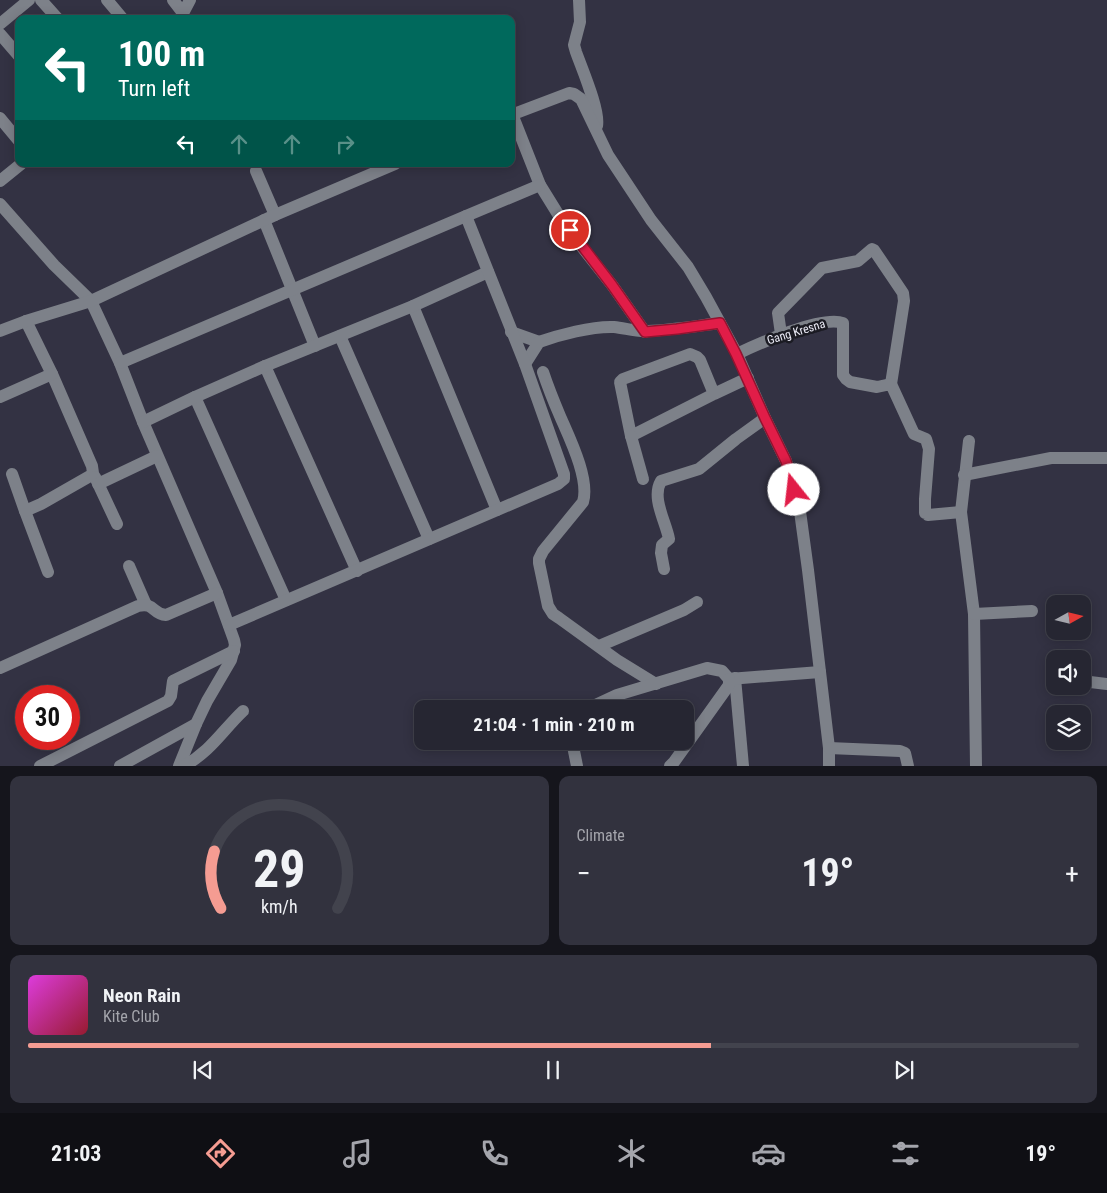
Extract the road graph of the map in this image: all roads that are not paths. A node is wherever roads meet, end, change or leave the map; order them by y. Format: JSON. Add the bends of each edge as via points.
{"nodes":[{"id":1,"x":29,"y":0,"type":"edge"},
{"id":2,"x":41,"y":0,"type":"edge"},
{"id":3,"x":107,"y":0,"type":"edge"},
{"id":4,"x":173,"y":0,"type":"edge"},
{"id":5,"x":190,"y":0,"type":"edge"},
{"id":6,"x":579,"y":0,"type":"edge"},
{"id":7,"x":54,"y":15,"type":"edge"},
{"id":8,"x":120,"y":15,"type":"edge"},
{"id":9,"x":181,"y":15,"type":"edge"},
{"id":10,"x":182,"y":15,"type":"edge"},
{"id":11,"x":0,"y":24,"type":"edge"},
{"id":12,"x":0,"y":34,"type":"edge"},
{"id":13,"x":15,"y":51,"type":"edge"},
{"id":14,"x":515,"y":112,"type":"edge"},
{"id":15,"x":0,"y":118,"type":"edge"},
{"id":16,"x":515,"y":124,"type":"edge"},
{"id":17,"x":596,"y":131,"type":"junction"},
{"id":18,"x":15,"y":136,"type":"edge"},
{"id":19,"x":18,"y":167,"type":"edge"},
{"id":20,"x":388,"y":167,"type":"edge"},
{"id":21,"x":256,"y":171,"type":"dead end"},
{"id":22,"x":0,"y":181,"type":"edge"},
{"id":23,"x":540,"y":185,"type":"junction"},
{"id":24,"x":0,"y":204,"type":"edge"},
{"id":25,"x":466,"y":216,"type":"junction"},
{"id":26,"x":270,"y":217,"type":"junction"},
{"id":27,"x":488,"y":272,"type":"junction"},
{"id":28,"x":293,"y":290,"type":"junction"},
{"id":29,"x":91,"y":301,"type":"junction"},
{"id":30,"x":412,"y":306,"type":"junction"},
{"id":31,"x":26,"y":321,"type":"junction"},
{"id":32,"x":720,"y":323,"type":"junction"},
{"id":33,"x":0,"y":331,"type":"edge"},
{"id":34,"x":511,"y":332,"type":"junction"},
{"id":35,"x":645,"y":332,"type":"junction"},
{"id":36,"x":781,"y":334,"type":"junction"},
{"id":37,"x":340,"y":336,"type":"junction"},
{"id":38,"x":539,"y":342,"type":"junction"},
{"id":39,"x":315,"y":346,"type":"junction"},
{"id":40,"x":736,"y":354,"type":"junction"},
{"id":41,"x":120,"y":363,"type":"junction"},
{"id":42,"x":525,"y":364,"type":"junction"},
{"id":43,"x":266,"y":366,"type":"junction"},
{"id":44,"x":543,"y":372,"type":"dead end"},
{"id":45,"x":52,"y":374,"type":"junction"},
{"id":46,"x":748,"y":378,"type":"junction"},
{"id":47,"x":891,"y":384,"type":"junction"},
{"id":48,"x":714,"y":394,"type":"junction"},
{"id":49,"x":0,"y":397,"type":"edge"},
{"id":50,"x":195,"y":397,"type":"junction"},
{"id":51,"x":765,"y":418,"type":"junction"},
{"id":52,"x":143,"y":422,"type":"junction"},
{"id":53,"x":631,"y":436,"type":"junction"},
{"id":54,"x":969,"y":441,"type":"dead end"},
{"id":55,"x":157,"y":456,"type":"junction"},
{"id":56,"x":1107,"y":458,"type":"edge"},
{"id":57,"x":12,"y":474,"type":"dead end"},
{"id":58,"x":964,"y":475,"type":"junction"},
{"id":59,"x":96,"y":478,"type":"junction"},
{"id":60,"x":643,"y":479,"type":"dead end"},
{"id":61,"x":497,"y":510,"type":"junction"},
{"id":62,"x":25,"y":511,"type":"junction"},
{"id":63,"x":960,"y":512,"type":"junction"},
{"id":64,"x":117,"y":524,"type":"dead end"},
{"id":65,"x":429,"y":540,"type":"junction"},
{"id":66,"x":129,"y":566,"type":"dead end"},
{"id":67,"x":664,"y":569,"type":"dead end"},
{"id":68,"x":357,"y":570,"type":"junction"},
{"id":69,"x":48,"y":572,"type":"dead end"},
{"id":70,"x":216,"y":593,"type":"junction"},
{"id":71,"x":286,"y":600,"type":"junction"},
{"id":72,"x":697,"y":602,"type":"dead end"},
{"id":73,"x":146,"y":604,"type":"junction"},
{"id":74,"x":1032,"y":611,"type":"dead end"},
{"id":75,"x":974,"y":614,"type":"junction"},
{"id":76,"x":229,"y":625,"type":"junction"},
{"id":77,"x":599,"y":646,"type":"junction"},
{"id":78,"x":234,"y":651,"type":"junction"},
{"id":79,"x":0,"y":668,"type":"edge"},
{"id":80,"x":820,"y":672,"type":"junction"},
{"id":81,"x":732,"y":678,"type":"junction"},
{"id":82,"x":1091,"y":682,"type":"edge"},
{"id":83,"x":656,"y":684,"type":"junction"},
{"id":84,"x":1107,"y":684,"type":"edge"},
{"id":85,"x":605,"y":700,"type":"edge"},
{"id":86,"x":243,"y":711,"type":"dead end"},
{"id":87,"x":196,"y":724,"type":"junction"},
{"id":88,"x":829,"y":748,"type":"junction"},
{"id":89,"x":574,"y":750,"type":"edge"},
{"id":90,"x":40,"y":766,"type":"edge"},
{"id":91,"x":120,"y":766,"type":"edge"},
{"id":92,"x":179,"y":766,"type":"edge"},
{"id":93,"x":184,"y":766,"type":"edge"},
{"id":94,"x":578,"y":766,"type":"edge"},
{"id":95,"x":670,"y":766,"type":"edge"},
{"id":96,"x":743,"y":766,"type":"edge"},
{"id":97,"x":829,"y":766,"type":"edge"},
{"id":98,"x":908,"y":766,"type":"edge"},
{"id":99,"x":976,"y":766,"type":"edge"}],
"edges":[{"from":1,"to":11,"type":"street"},
{"from":2,"to":7,"type":"street"},
{"from":3,"to":8,"type":"street"},
{"from":4,"to":9,"type":"street"},
{"from":5,"to":10,"type":"street"},
{"from":6,"to":17,"type":"street","via":[[580,22],[574,45],[596,109]]},
{"from":12,"to":13,"type":"street"},
{"from":14,"to":17,"type":"street","via":[[563,94],[574,94],[584,104]]},
{"from":15,"to":18,"type":"street"},
{"from":16,"to":23,"type":"street"},
{"from":17,"to":32,"type":"street","via":[[651,220],[688,268]]},
{"from":19,"to":22,"type":"street"},
{"from":20,"to":26,"type":"street"},
{"from":21,"to":26,"type":"street"},
{"from":23,"to":25,"type":"street"},
{"from":23,"to":35,"type":"street"},
{"from":24,"to":29,"type":"street"},
{"from":25,"to":27,"type":"street"},
{"from":25,"to":28,"type":"street"},
{"from":26,"to":28,"type":"street"},
{"from":26,"to":29,"type":"street"},
{"from":27,"to":30,"type":"street"},
{"from":27,"to":34,"type":"street"},
{"from":28,"to":39,"type":"street"},
{"from":28,"to":41,"type":"street"},
{"from":29,"to":31,"type":"street"},
{"from":29,"to":41,"type":"street"},
{"from":30,"to":37,"type":"street"},
{"from":30,"to":61,"type":"street"},
{"from":31,"to":33,"type":"street"},
{"from":31,"to":45,"type":"street"},
{"from":32,"to":35,"type":"street"},
{"from":32,"to":40,"type":"street"},
{"from":34,"to":38,"type":"street"},
{"from":34,"to":42,"type":"street"},
{"from":35,"to":38,"type":"street","via":[[602,327]]},
{"from":36,"to":40,"type":"street","name":"Gang Kresna"},
{"from":36,"to":47,"type":"street","name":"Gang Kresna","via":[[840,321],[843,323],[843,375],[846,379],[878,387]]},
{"from":36,"to":47,"type":"street","via":[[778,313],[822,268],[858,261],[872,249],[903,293]]},
{"from":37,"to":39,"type":"street"},
{"from":37,"to":65,"type":"street"},
{"from":38,"to":42,"type":"street"},
{"from":39,"to":43,"type":"street"},
{"from":40,"to":46,"type":"street"},
{"from":41,"to":52,"type":"street"},
{"from":42,"to":61,"type":"street","via":[[564,476],[562,482]]},
{"from":43,"to":50,"type":"street"},
{"from":43,"to":68,"type":"street"},
{"from":44,"to":77,"type":"street","via":[[575,452],[584,494],[583,502],[543,551],[539,563],[548,606],[553,614]]},
{"from":45,"to":49,"type":"street"},
{"from":45,"to":59,"type":"street"},
{"from":46,"to":48,"type":"street"},
{"from":46,"to":51,"type":"street"},
{"from":47,"to":63,"type":"street","via":[[914,434],[926,439],[929,449],[925,513]]},
{"from":48,"to":53,"type":"street"},
{"from":48,"to":53,"type":"street","via":[[700,360],[690,354],[623,379],[620,382]]},
{"from":50,"to":52,"type":"street"},
{"from":50,"to":71,"type":"street"},
{"from":51,"to":67,"type":"street","via":[[698,469],[661,481],[658,490],[660,511],[669,539],[662,545]]},
{"from":51,"to":80,"type":"street","via":[[786,461],[799,504]]},
{"from":52,"to":55,"type":"street"},
{"from":53,"to":60,"type":"street"},
{"from":54,"to":58,"type":"street"},
{"from":55,"to":59,"type":"street"},
{"from":55,"to":70,"type":"street"},
{"from":56,"to":58,"type":"street","via":[[1051,458]]},
{"from":57,"to":62,"type":"street"},
{"from":58,"to":63,"type":"street"},
{"from":59,"to":62,"type":"street","via":[[90,476]]},
{"from":59,"to":64,"type":"street"},
{"from":61,"to":65,"type":"street"},
{"from":62,"to":69,"type":"street"},
{"from":63,"to":75,"type":"street"},
{"from":65,"to":68,"type":"street"},
{"from":66,"to":73,"type":"street"},
{"from":68,"to":71,"type":"street"},
{"from":70,"to":73,"type":"street","via":[[166,615]]},
{"from":70,"to":76,"type":"street"},
{"from":71,"to":76,"type":"street"},
{"from":72,"to":77,"type":"street"},
{"from":73,"to":79,"type":"street"},
{"from":74,"to":75,"type":"street"},
{"from":75,"to":99,"type":"street"},
{"from":76,"to":78,"type":"street"},
{"from":77,"to":83,"type":"street"},
{"from":78,"to":87,"type":"street"},
{"from":78,"to":90,"type":"street","via":[[173,681],[168,701]]},
{"from":80,"to":81,"type":"street"},
{"from":80,"to":88,"type":"street"},
{"from":81,"to":83,"type":"street","via":[[722,671],[707,668]]},
{"from":81,"to":95,"type":"street"},
{"from":81,"to":96,"type":"street"},
{"from":82,"to":84,"type":"street"},
{"from":83,"to":85,"type":"street"},
{"from":86,"to":93,"type":"street","via":[[214,743]]},
{"from":87,"to":91,"type":"street"},
{"from":87,"to":92,"type":"street"},
{"from":88,"to":97,"type":"street"},
{"from":88,"to":98,"type":"street","via":[[900,750],[905,753]]},
{"from":89,"to":94,"type":"street"}]}
